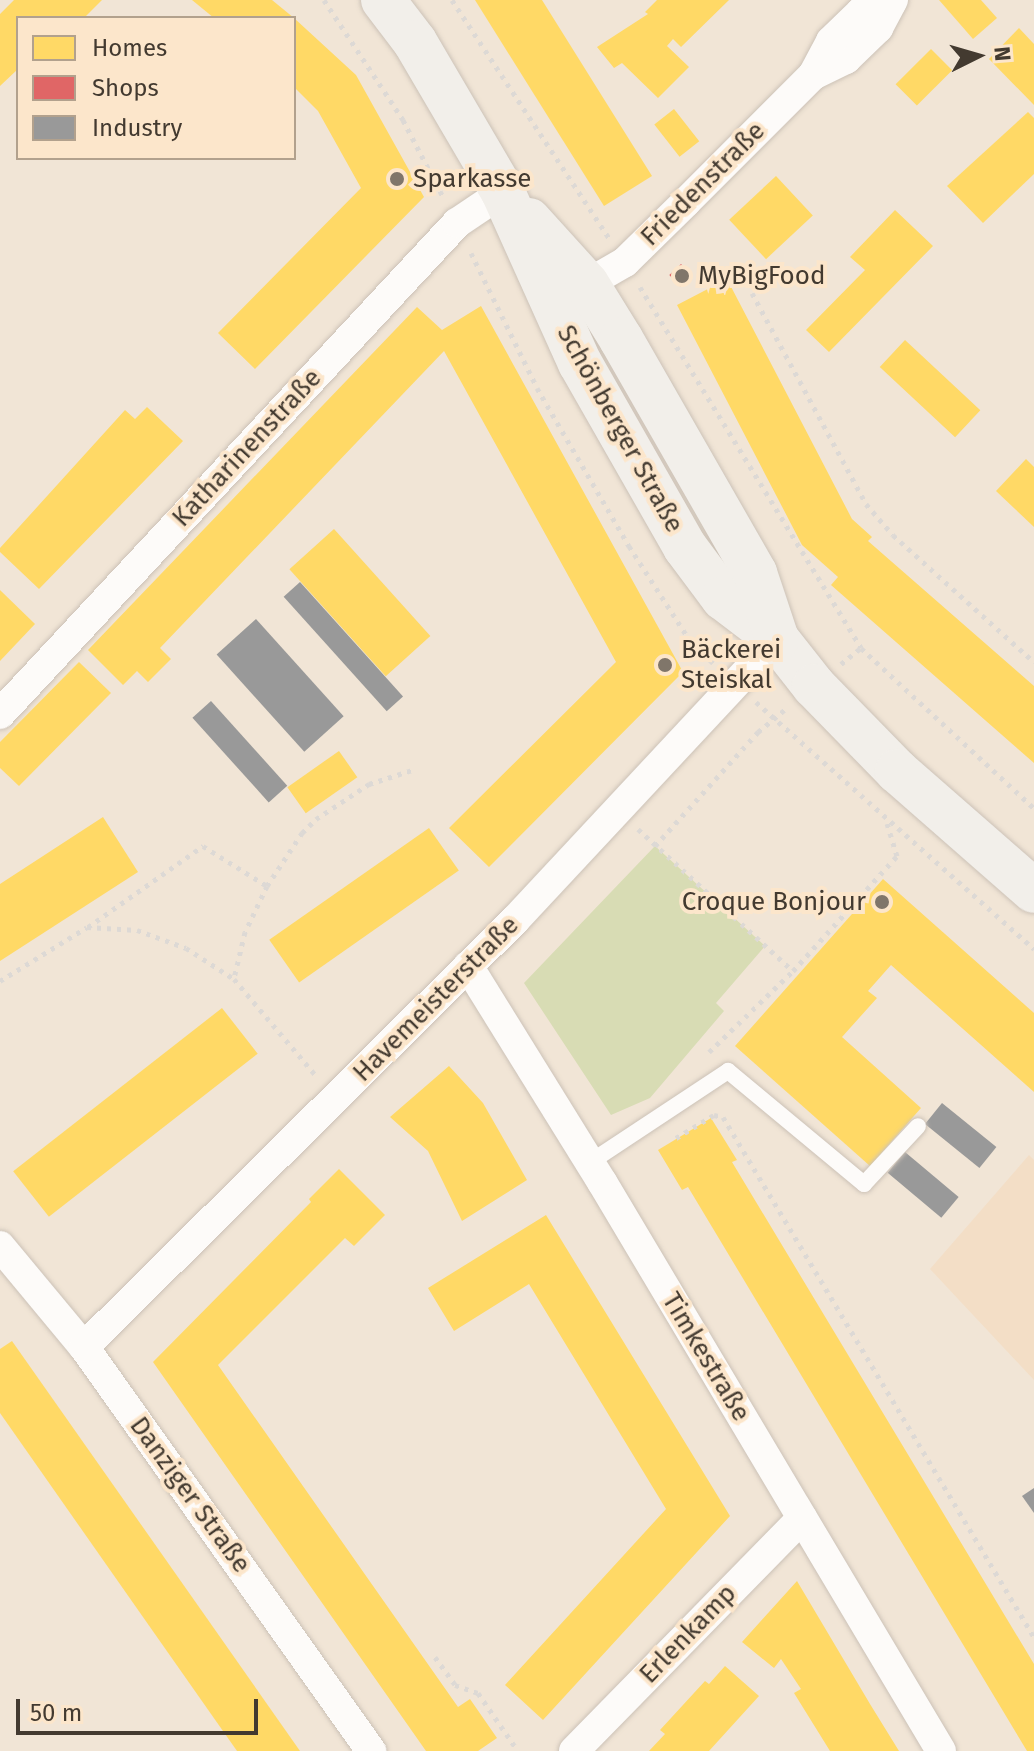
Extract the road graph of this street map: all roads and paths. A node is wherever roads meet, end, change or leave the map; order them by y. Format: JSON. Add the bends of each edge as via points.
{"nodes":[{"id":1,"x":383,"y":0,"type":"edge"},
{"id":2,"x":452,"y":0,"type":"edge"},
{"id":3,"x":892,"y":1,"type":"edge"},
{"id":4,"x":503,"y":192,"type":"junction"},
{"id":5,"x":625,"y":262,"type":"junction"},
{"id":6,"x":587,"y":284,"type":"junction"},
{"id":7,"x":752,"y":293,"type":"dead end"},
{"id":8,"x":777,"y":639,"type":"junction"},
{"id":9,"x":861,"y":648,"type":"junction"},
{"id":10,"x":1034,"y":662,"type":"edge"},
{"id":11,"x":814,"y":686,"type":"junction"},
{"id":12,"x":0,"y":714,"type":"edge"},
{"id":13,"x":412,"y":770,"type":"dead end"},
{"id":14,"x":1034,"y":808,"type":"edge"},
{"id":15,"x":617,"y":809,"type":"junction"},
{"id":16,"x":655,"y":846,"type":"junction"},
{"id":17,"x":897,"y":856,"type":"dead end"},
{"id":18,"x":267,"y":886,"type":"junction"},
{"id":19,"x":1034,"y":891,"type":"edge"},
{"id":20,"x":87,"y":927,"type":"junction"},
{"id":21,"x":468,"y":966,"type":"junction"},
{"id":22,"x":793,"y":971,"type":"junction"},
{"id":23,"x":234,"y":979,"type":"junction"},
{"id":24,"x":0,"y":981,"type":"edge"},
{"id":25,"x":704,"y":1057,"type":"dead end"},
{"id":26,"x":336,"y":1099,"type":"junction"},
{"id":27,"x":723,"y":1117,"type":"dead end"},
{"id":28,"x":918,"y":1126,"type":"dead end"},
{"id":29,"x":589,"y":1163,"type":"junction"},
{"id":30,"x":0,"y":1246,"type":"edge"},
{"id":31,"x":13,"y":1284,"type":"edge"},
{"id":32,"x":84,"y":1347,"type":"junction"},
{"id":33,"x":802,"y":1518,"type":"junction"},
{"id":34,"x":1034,"y":1637,"type":"edge"},
{"id":35,"x":435,"y":1657,"type":"dead end"},
{"id":36,"x":371,"y":1751,"type":"edge"},
{"id":37,"x":518,"y":1751,"type":"edge"},
{"id":38,"x":574,"y":1751,"type":"edge"},
{"id":39,"x":941,"y":1751,"type":"edge"}],
"edges":[{"from":1,"to":4,"type":"main road","name":"Schönberger Straße","via":[[415,42]]},
{"from":2,"to":5,"type":"path"},
{"from":3,"to":5,"type":"street","name":"Friedenstraße","via":[[878,28],[846,59],[813,75]]},
{"from":4,"to":6,"type":"main road","name":"Schönberger Straße"},
{"from":4,"to":8,"type":"main road","name":"Schönberger Straße","via":[[580,363],[685,547],[723,598]]},
{"from":4,"to":12,"type":"street","name":"Katharinenstraße","via":[[457,223]]},
{"from":5,"to":6,"type":"street","name":"Friedenstraße"},
{"from":5,"to":9,"type":"path"},
{"from":6,"to":8,"type":"main road","name":"Schönberger Straße","via":[[755,573]]},
{"from":7,"to":10,"type":"path","via":[[866,504],[893,535]]},
{"from":8,"to":11,"type":"main road","name":"Schönberger Straße"},
{"from":8,"to":15,"type":"street","name":"Havemeisterstraße"},
{"from":9,"to":11,"type":"path"},
{"from":9,"to":14,"type":"path"},
{"from":11,"to":16,"type":"path","via":[[758,732]]},
{"from":11,"to":19,"type":"main road","name":"Schönberger Straße","via":[[897,771]]},
{"from":13,"to":18,"type":"path","via":[[369,784],[316,819]]},
{"from":15,"to":16,"type":"path"},
{"from":15,"to":21,"type":"street","name":"Havemeisterstraße"},
{"from":16,"to":22,"type":"path"},
{"from":17,"to":22,"type":"path"},
{"from":18,"to":20,"type":"path","via":[[203,846]]},
{"from":18,"to":23,"type":"path","via":[[245,932]]},
{"from":20,"to":23,"type":"path","via":[[137,930],[186,948]]},
{"from":20,"to":24,"type":"path"},
{"from":21,"to":26,"type":"street","name":"Havemeisterstraße"},
{"from":21,"to":29,"type":"street","name":"Timkestraße"},
{"from":22,"to":25,"type":"path"},
{"from":23,"to":26,"type":"path"},
{"from":26,"to":32,"type":"street","name":"Havemeisterstraße"},
{"from":27,"to":34,"type":"path"},
{"from":28,"to":29,"type":"lane","via":[[864,1184],[728,1071]]},
{"from":29,"to":33,"type":"street","name":"Timkestraße"},
{"from":30,"to":31,"type":"street","name":"Danziger Straße"},
{"from":31,"to":32,"type":"street","name":"Danziger Straße"},
{"from":32,"to":36,"type":"street","name":"Danziger Straße"},
{"from":33,"to":38,"type":"street","name":"Erlenkamp"},
{"from":33,"to":39,"type":"street","name":"Timkestraße"},
{"from":35,"to":37,"type":"path","via":[[455,1685],[478,1693]]}]}
